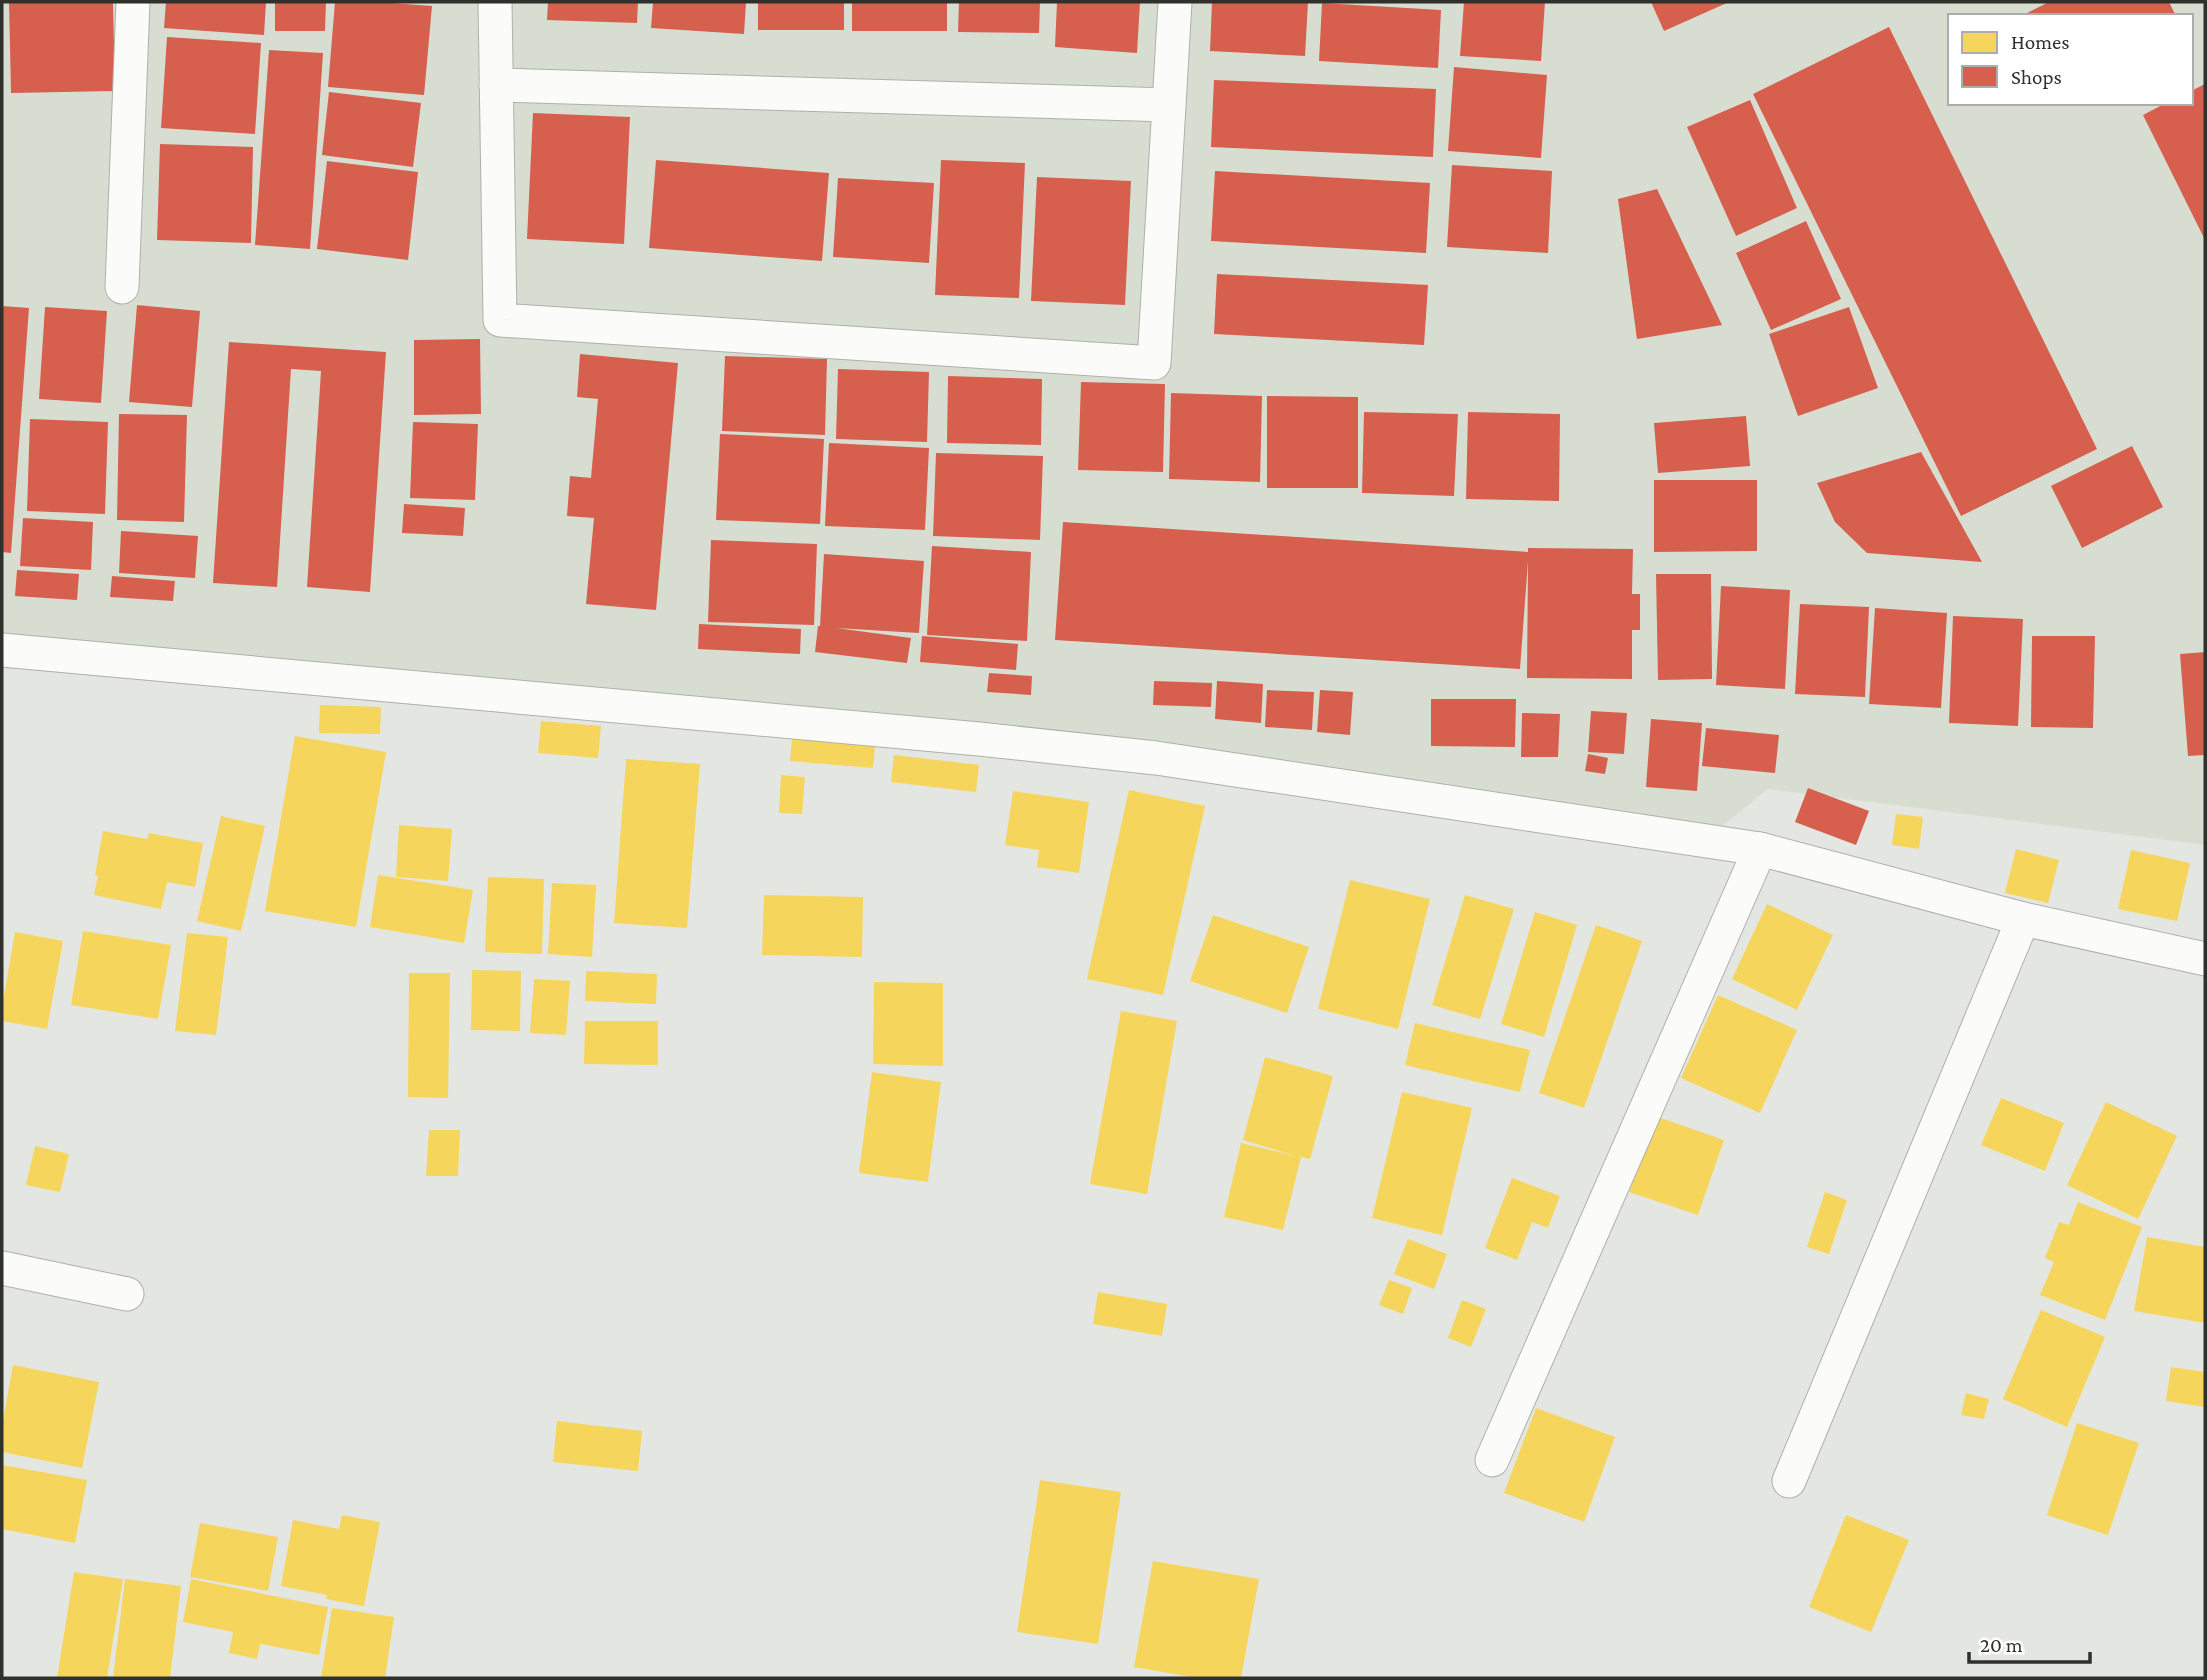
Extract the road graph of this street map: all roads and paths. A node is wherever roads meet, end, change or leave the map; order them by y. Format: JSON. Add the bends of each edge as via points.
{"nodes":[{"id":1,"x":133,"y":2,"type":"edge"},
{"id":2,"x":495,"y":2,"type":"edge"},
{"id":3,"x":1175,"y":2,"type":"edge"},
{"id":4,"x":496,"y":85,"type":"junction"},
{"id":5,"x":1169,"y":105,"type":"junction"},
{"id":6,"x":122,"y":287,"type":"dead end"},
{"id":7,"x":2,"y":650,"type":"edge"},
{"id":8,"x":1760,"y":849,"type":"junction"},
{"id":9,"x":2023,"y":919,"type":"junction"},
{"id":10,"x":2205,"y":958,"type":"edge"},
{"id":11,"x":2,"y":1268,"type":"edge"},
{"id":12,"x":127,"y":1294,"type":"dead end"},
{"id":13,"x":1492,"y":1460,"type":"dead end"},
{"id":14,"x":1789,"y":1481,"type":"dead end"}],
"edges":[{"from":1,"to":6,"type":"street"},
{"from":2,"to":4,"type":"street"},
{"from":3,"to":5,"type":"street"},
{"from":4,"to":5,"type":"street"},
{"from":4,"to":5,"type":"street","via":[[500,320],[1154,363]]},
{"from":7,"to":8,"type":"street","via":[[1156,758]]},
{"from":8,"to":9,"type":"street"},
{"from":8,"to":13,"type":"street"},
{"from":9,"to":10,"type":"street"},
{"from":9,"to":14,"type":"street"},
{"from":11,"to":12,"type":"street"}]}
